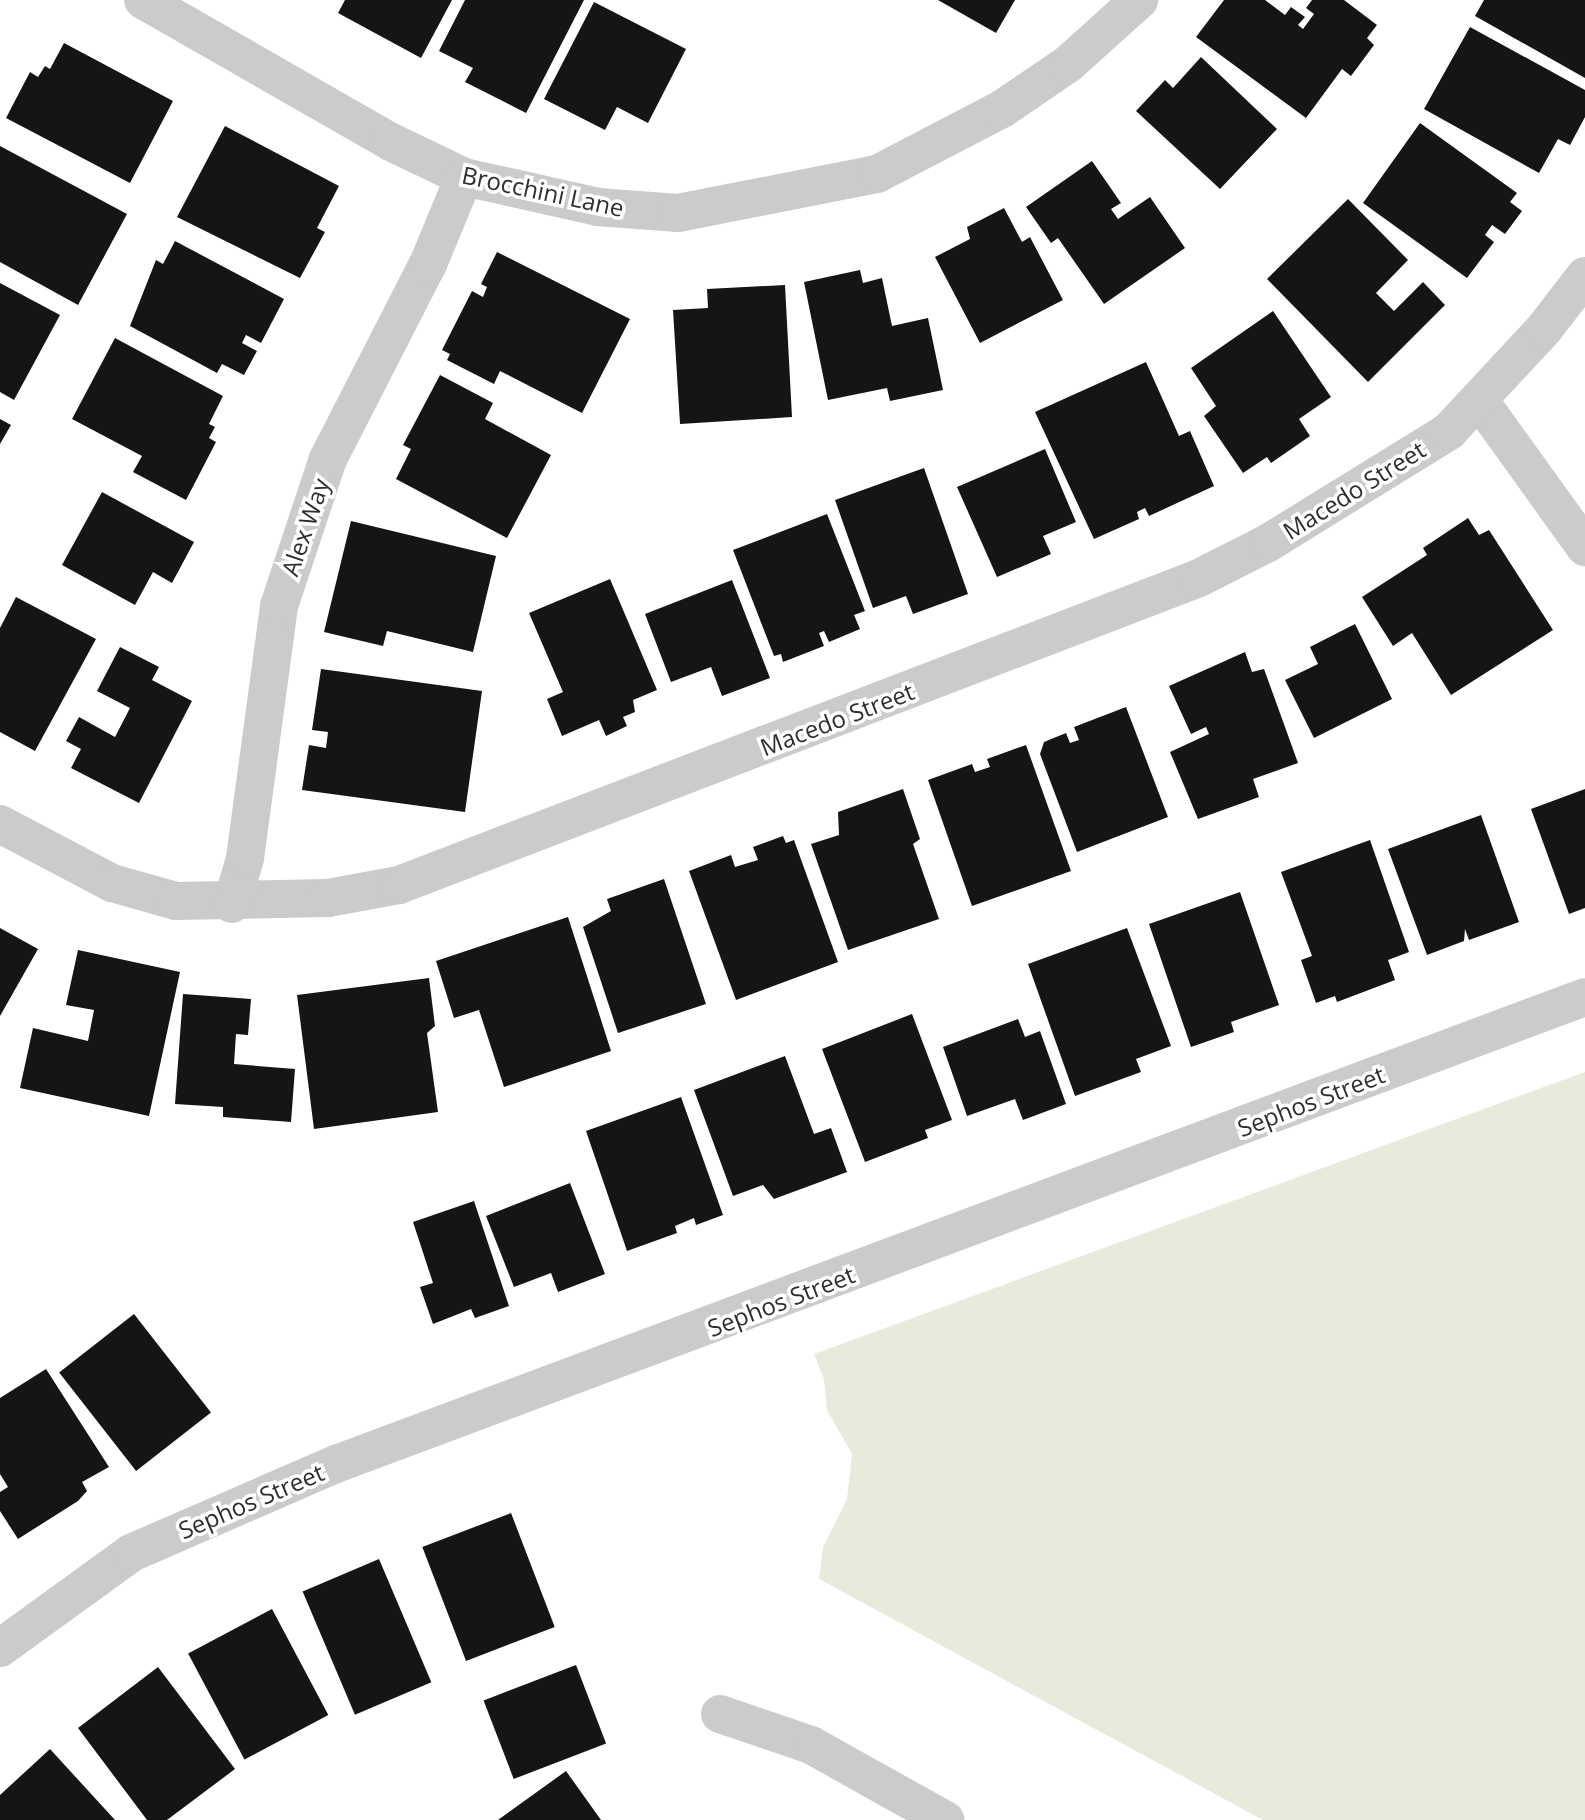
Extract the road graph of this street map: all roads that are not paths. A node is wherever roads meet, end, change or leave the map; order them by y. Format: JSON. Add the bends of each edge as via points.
{"nodes":[{"id":1,"x":143,"y":0,"type":"edge"},
{"id":2,"x":1139,"y":0,"type":"edge"},
{"id":3,"x":464,"y":177,"type":"junction"},
{"id":4,"x":1585,"y":276,"type":"edge"},
{"id":5,"x":1480,"y":401,"type":"junction"},
{"id":6,"x":1585,"y":547,"type":"edge"},
{"id":7,"x":0,"y":824,"type":"edge"},
{"id":8,"x":232,"y":904,"type":"junction"},
{"id":9,"x":1585,"y":997,"type":"edge"},
{"id":10,"x":0,"y":1648,"type":"edge"},
{"id":11,"x":720,"y":1714,"type":"dead end"},
{"id":12,"x":945,"y":1820,"type":"edge"}],
"edges":[{"from":1,"to":3,"type":"street","name":"Brocchini Lane","via":[[391,142]]},
{"from":2,"to":3,"type":"street","name":"Brocchini Lane","via":[[1068,64],[1002,109],[877,174],[678,214],[598,207]]},
{"from":3,"to":8,"type":"street","name":"Alex Way","via":[[428,264],[328,460],[279,606],[245,858]]},
{"from":4,"to":5,"type":"street","name":"Macedo Street"},
{"from":5,"to":6,"type":"street"},
{"from":5,"to":8,"type":"street","name":"Macedo Street","via":[[1449,430],[1341,502],[1199,578],[399,885],[328,898]]},
{"from":7,"to":8,"type":"street","name":"Macedo Street","via":[[112,883],[176,901]]},
{"from":9,"to":10,"type":"street","name":"Sephos Street","via":[[336,1464],[131,1553]]},
{"from":11,"to":12,"type":"street","via":[[811,1745]]}]}
